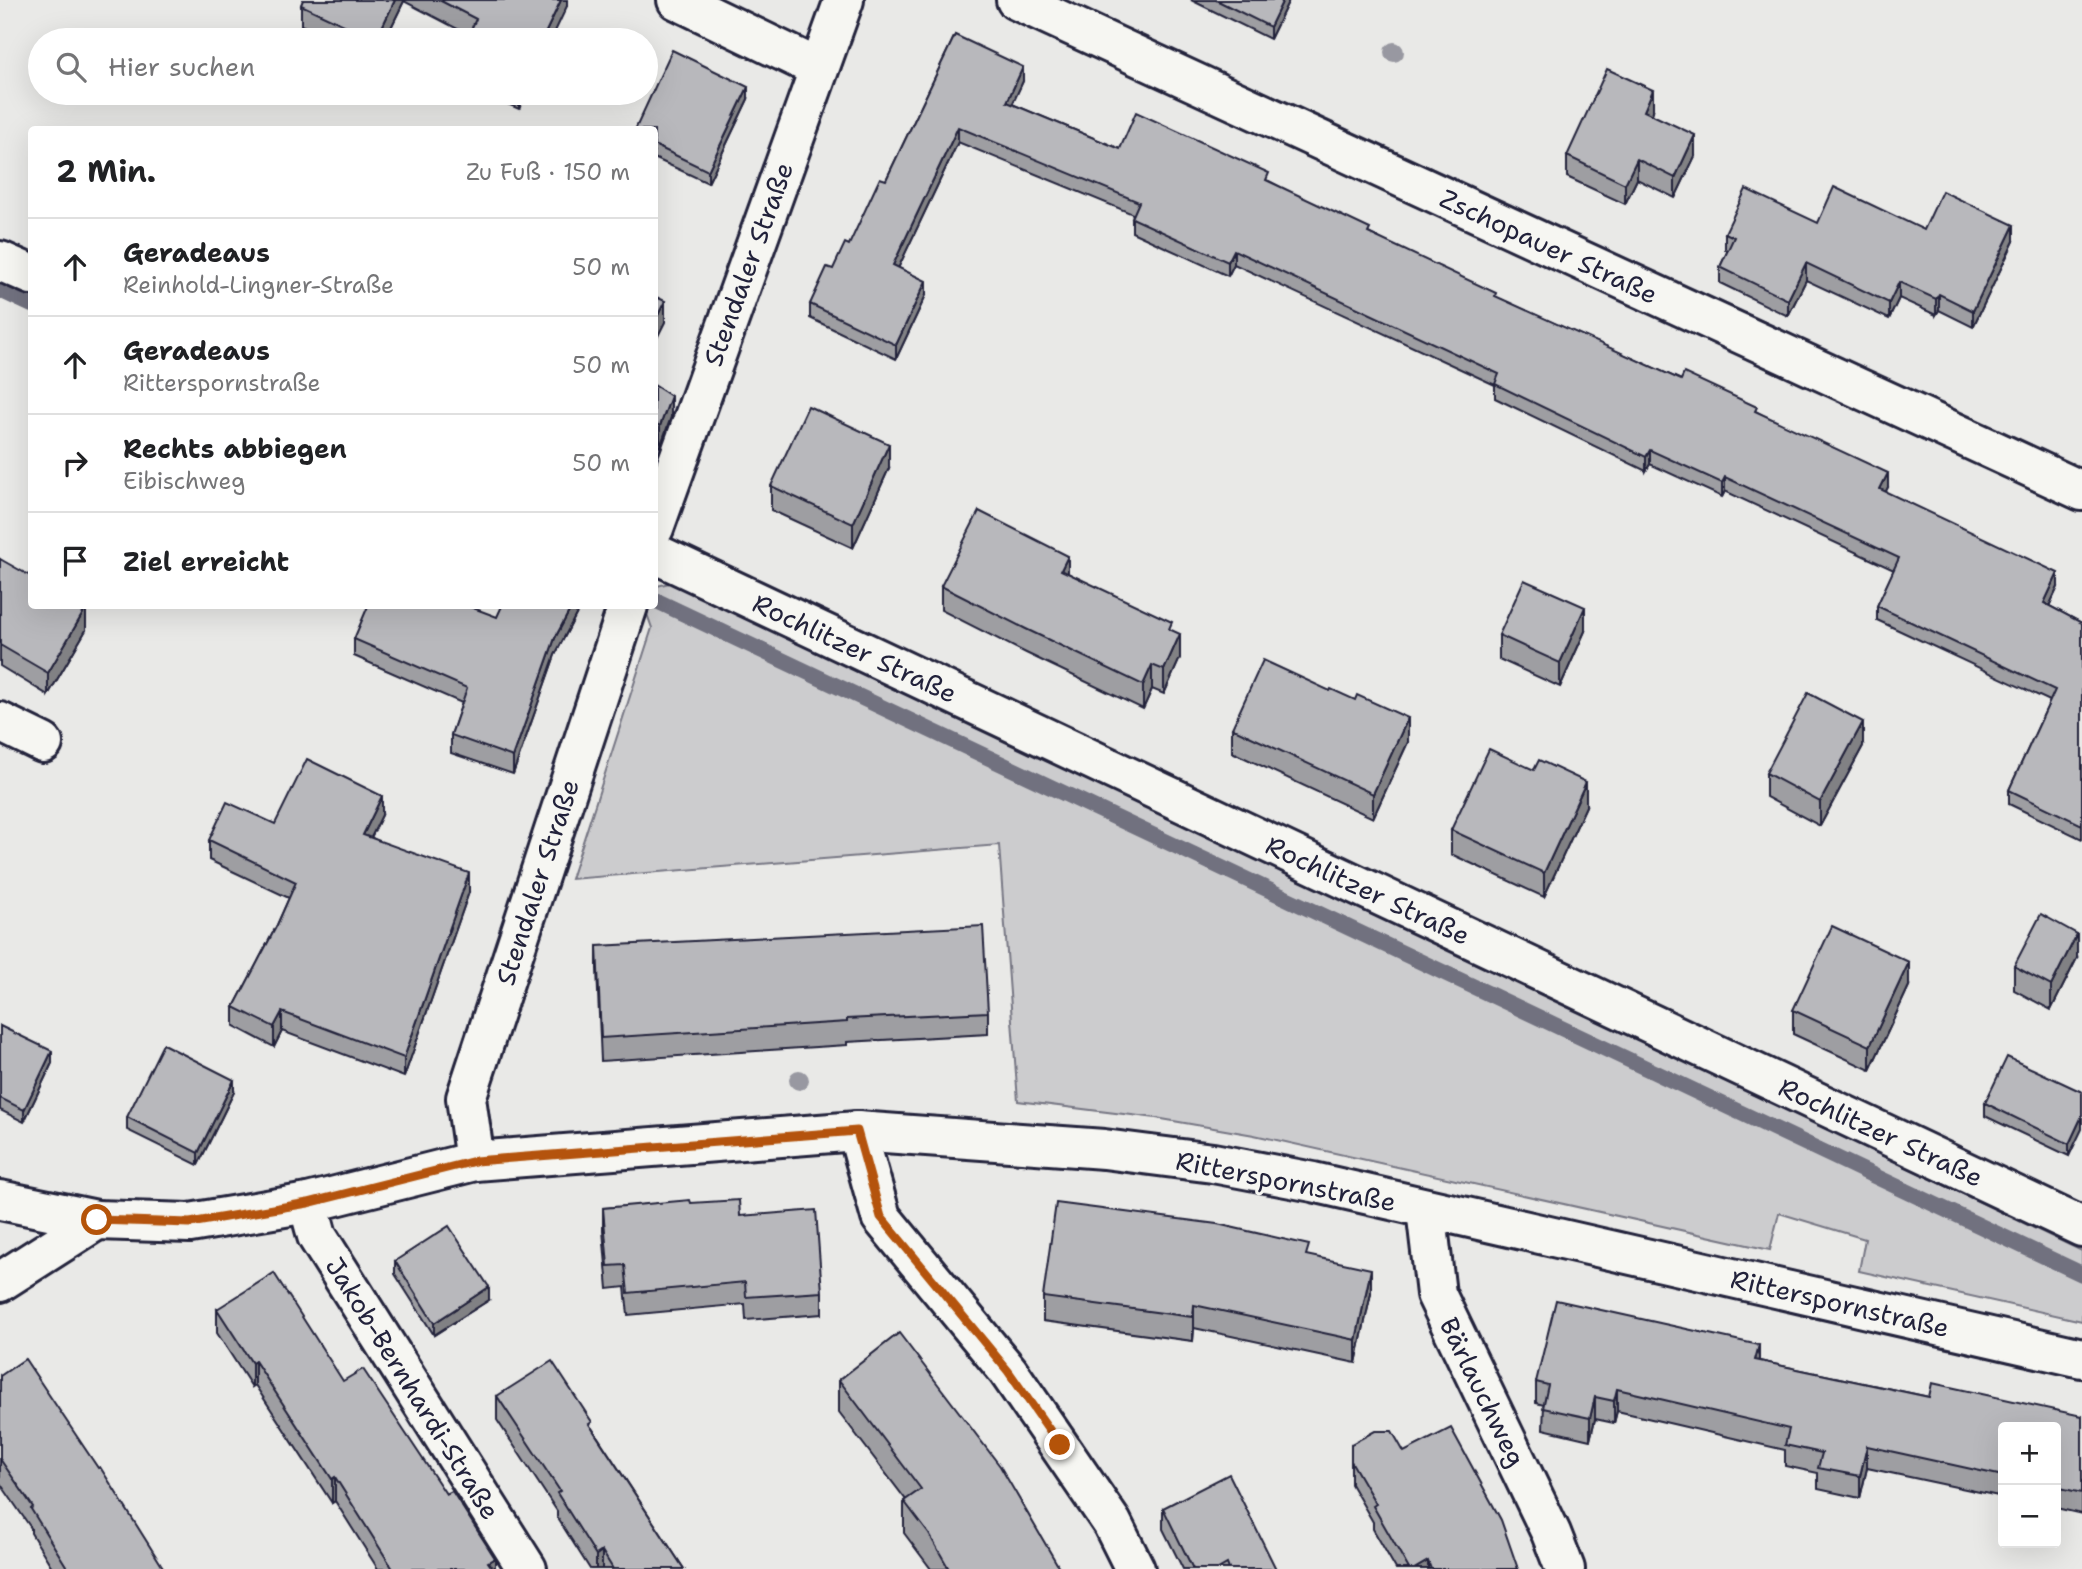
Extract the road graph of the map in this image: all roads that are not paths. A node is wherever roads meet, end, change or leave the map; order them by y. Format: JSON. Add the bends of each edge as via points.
{"nodes":[{"id":1,"x":677,"y":0,"type":"edge"},
{"id":2,"x":844,"y":0,"type":"edge"},
{"id":3,"x":1016,"y":0,"type":"edge"},
{"id":4,"x":818,"y":68,"type":"junction"},
{"id":5,"x":0,"y":261,"type":"edge"},
{"id":6,"x":28,"y":273,"type":"edge"},
{"id":7,"x":2082,"y":491,"type":"edge"},
{"id":8,"x":658,"y":517,"type":"edge"},
{"id":9,"x":658,"y":555,"type":"edge"},
{"id":10,"x":627,"y":609,"type":"edge"},
{"id":11,"x":0,"y":722,"type":"edge"},
{"id":12,"x":43,"y":743,"type":"dead end"},
{"id":13,"x":857,"y":1131,"type":"junction"},
{"id":14,"x":475,"y":1161,"type":"junction"},
{"id":15,"x":0,"y":1200,"type":"edge"},
{"id":16,"x":308,"y":1203,"type":"junction"},
{"id":17,"x":1426,"y":1209,"type":"junction"},
{"id":18,"x":97,"y":1220,"type":"junction"},
{"id":19,"x":2082,"y":1227,"type":"edge"},
{"id":20,"x":0,"y":1282,"type":"edge"},
{"id":21,"x":2082,"y":1357,"type":"edge"},
{"id":22,"x":527,"y":1569,"type":"edge"},
{"id":23,"x":1135,"y":1569,"type":"edge"},
{"id":24,"x":1565,"y":1569,"type":"edge"}],
"edges":[{"from":1,"to":4,"type":"street"},
{"from":2,"to":4,"type":"street","name":"Stendaler Straße"},
{"from":3,"to":7,"type":"street","name":"Zschopauer Straße"},
{"from":4,"to":8,"type":"street","name":"Stendaler Straße"},
{"from":5,"to":6,"type":"street"},
{"from":9,"to":19,"type":"street","name":"Rochlitzer Straße"},
{"from":10,"to":14,"type":"street","name":"Stendaler Straße","via":[[466,1098]]},
{"from":11,"to":12,"type":"street"},
{"from":13,"to":14,"type":"street","name":"Ritterspornstraße"},
{"from":13,"to":17,"type":"street","name":"Ritterspornstraße","via":[[1104,1149],[1213,1163]]},
{"from":13,"to":23,"type":"street","via":[[881,1217],[1008,1371],[1112,1523]]},
{"from":14,"to":16,"type":"street","name":"Ritterspornstraße"},
{"from":15,"to":18,"type":"street","name":"Ritterspornstraße"},
{"from":16,"to":18,"type":"street","name":"Ritterspornstraße","via":[[190,1223]]},
{"from":16,"to":22,"type":"street","name":"Jakob-Bernhardi-Straße","via":[[317,1236]]},
{"from":17,"to":21,"type":"street","name":"Ritterspornstraße"},
{"from":17,"to":24,"type":"street","name":"Bärlauchweg","via":[[1436,1294]]},
{"from":18,"to":20,"type":"street"}]}
